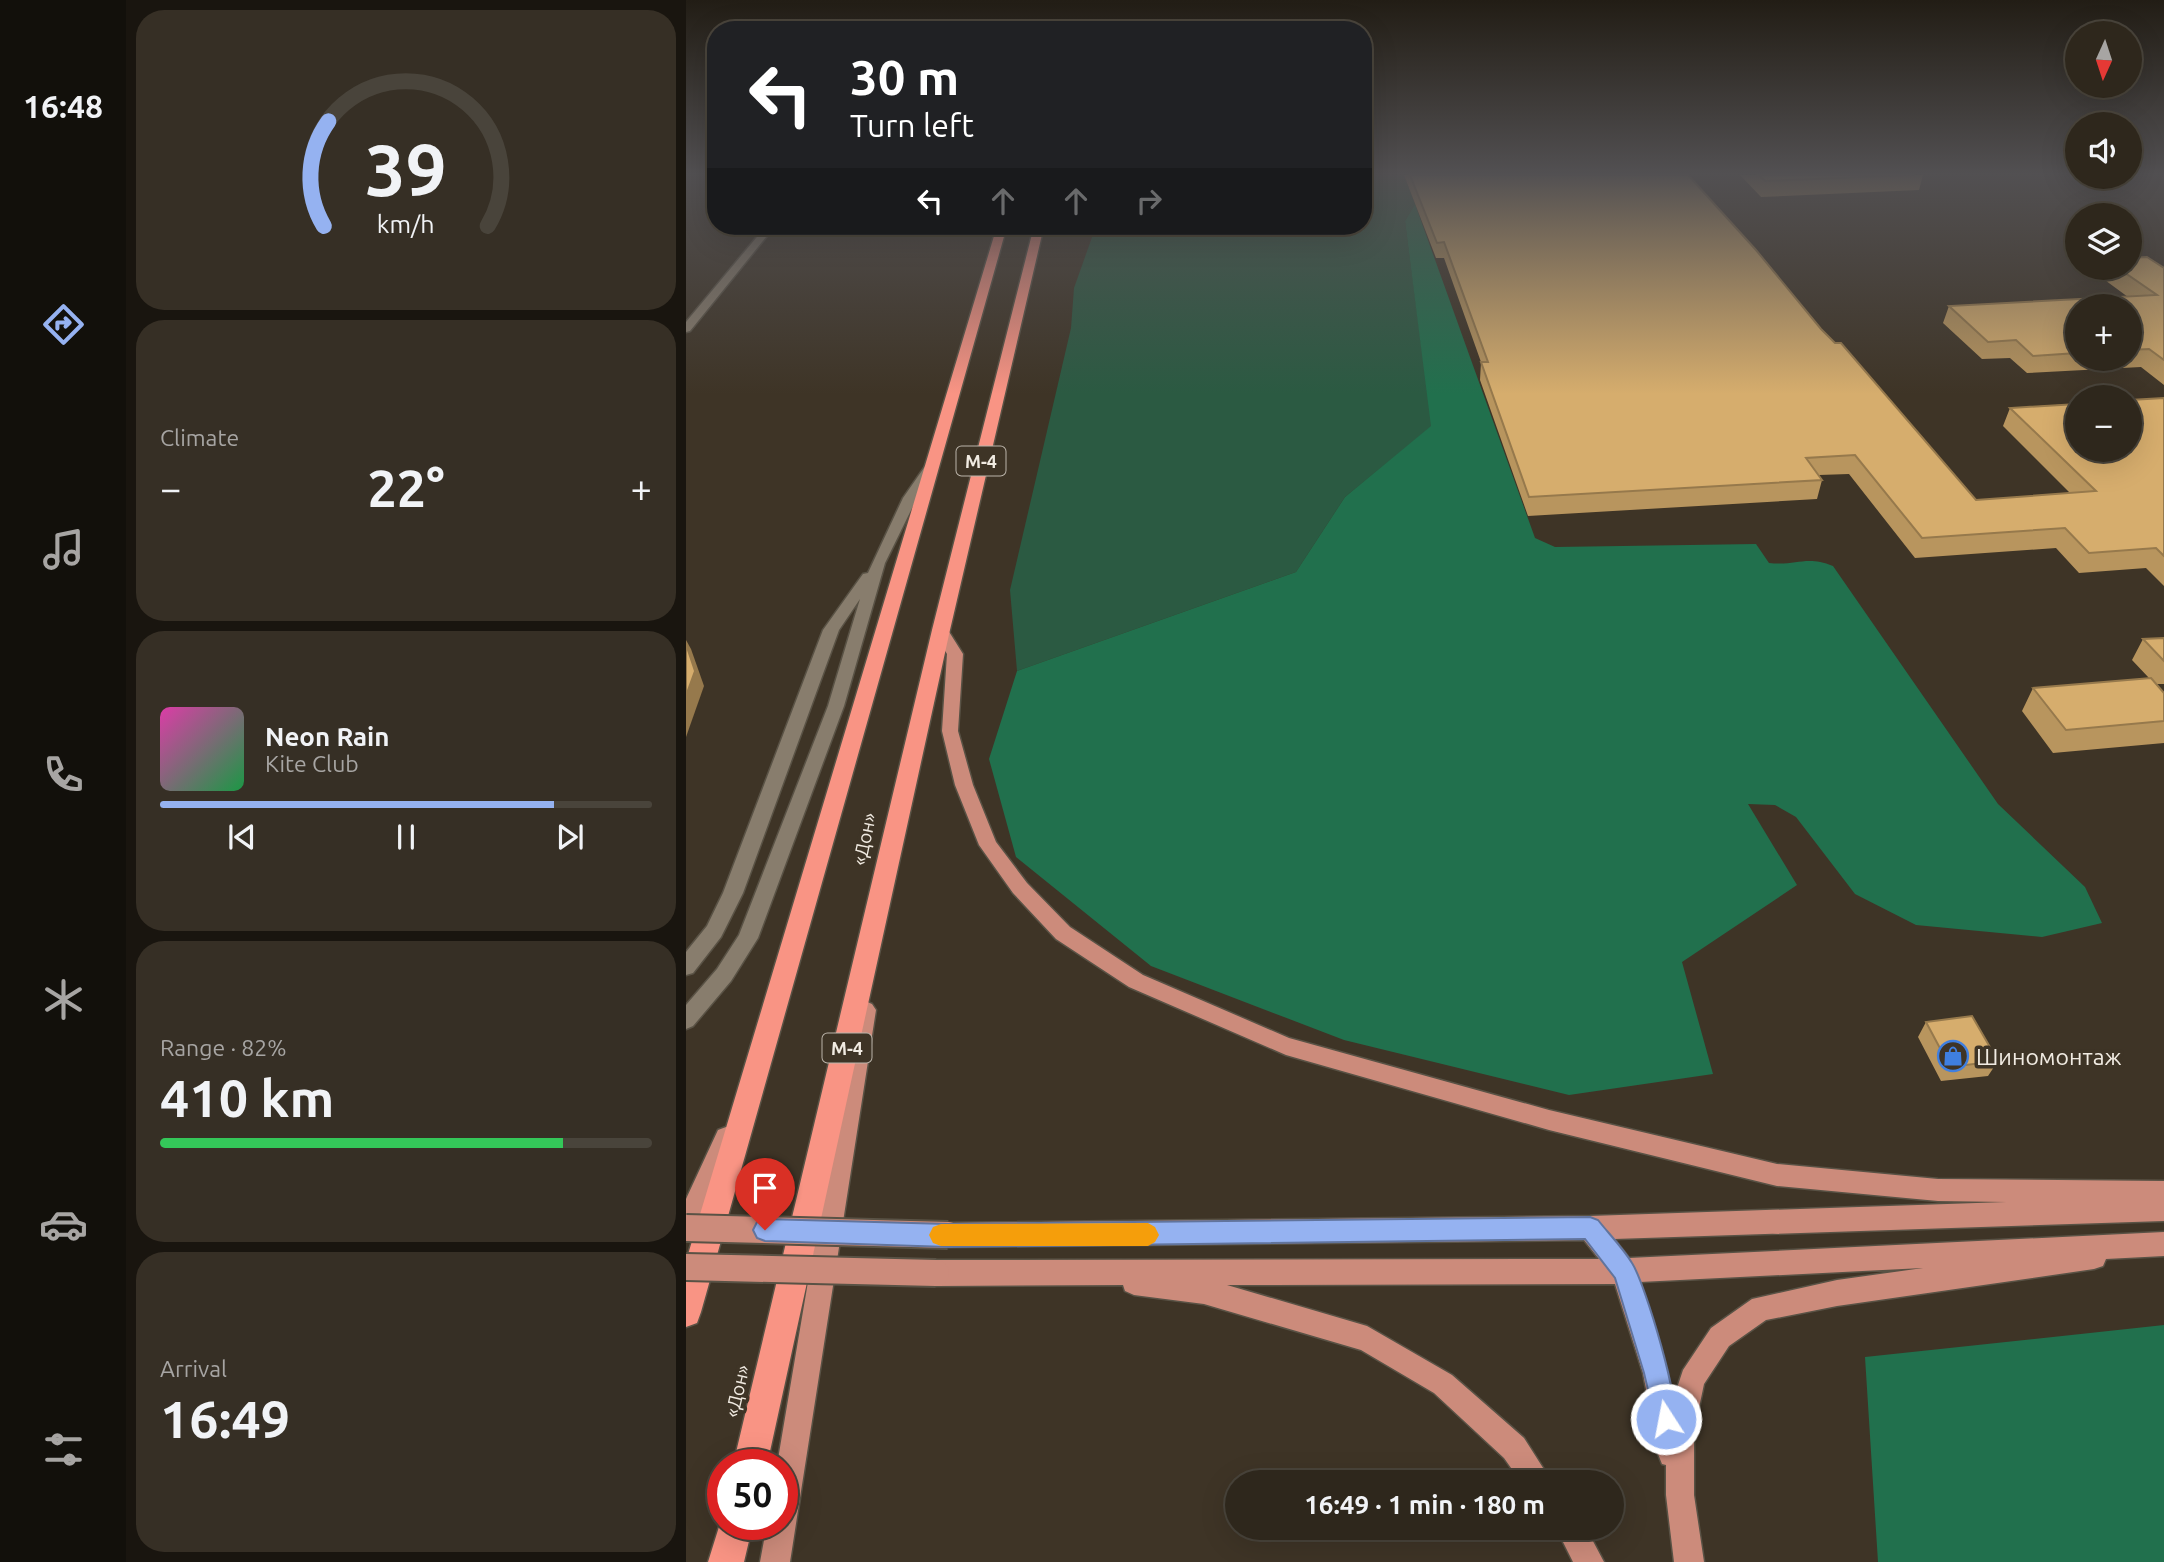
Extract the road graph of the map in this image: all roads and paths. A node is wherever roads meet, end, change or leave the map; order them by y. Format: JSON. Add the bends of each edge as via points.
{"nodes":[{"id":1,"x":753,"y":248,"type":"edge"},
{"id":2,"x":996,"y":248,"type":"edge"},
{"id":3,"x":1034,"y":248,"type":"edge"},
{"id":4,"x":686,"y":328,"type":"edge"},
{"id":5,"x":933,"y":463,"type":"junction"},
{"id":6,"x":878,"y":563,"type":"junction"},
{"id":7,"x":941,"y":630,"type":"junction"},
{"id":8,"x":887,"y":874,"type":"junction"},
{"id":9,"x":686,"y":967,"type":"edge"},
{"id":10,"x":686,"y":1020,"type":"edge"},
{"id":11,"x":757,"y":1072,"type":"junction"},
{"id":12,"x":2164,"y":1193,"type":"edge"},
{"id":13,"x":2164,"y":1209,"type":"edge"},
{"id":14,"x":686,"y":1227,"type":"edge"},
{"id":15,"x":1590,"y":1228,"type":"junction"},
{"id":16,"x":2164,"y":1245,"type":"edge"},
{"id":17,"x":686,"y":1267,"type":"edge"},
{"id":18,"x":1624,"y":1271,"type":"junction"},
{"id":19,"x":1058,"y":1273,"type":"junction"},
{"id":20,"x":686,"y":1312,"type":"edge"},
{"id":21,"x":754,"y":1449,"type":"edge"},
{"id":22,"x":794,"y":1449,"type":"edge"},
{"id":23,"x":1530,"y":1470,"type":"edge"},
{"id":24,"x":1680,"y":1495,"type":"junction"},
{"id":25,"x":732,"y":1540,"type":"edge"},
{"id":26,"x":779,"y":1540,"type":"edge"},
{"id":27,"x":1577,"y":1540,"type":"edge"},
{"id":28,"x":726,"y":1562,"type":"edge"},
{"id":29,"x":775,"y":1562,"type":"edge"},
{"id":30,"x":1589,"y":1562,"type":"edge"},
{"id":31,"x":1689,"y":1562,"type":"edge"}],
"edges":[{"from":1,"to":4,"type":"street"},
{"from":2,"to":5,"type":"highway","name":"«Дон»","number":"М-4"},
{"from":3,"to":7,"type":"highway","name":"«Дон»","number":"М-4"},
{"from":5,"to":6,"type":"street"},
{"from":5,"to":11,"type":"highway","name":"«Дон»","number":"М-4"},
{"from":6,"to":9,"type":"street","via":[[831,631],[733,893],[714,931]]},
{"from":6,"to":10,"type":"street","via":[[836,706],[748,938]]},
{"from":7,"to":8,"type":"highway","name":"«Дон»","number":"М-4"},
{"from":7,"to":12,"type":"main road","via":[[954,654],[950,731],[964,785],[988,845],[1020,888],[1063,933],[1136,981],[1286,1046],[1562,1124],[1777,1175],[1938,1190]]},
{"from":8,"to":21,"type":"highway","name":"«Дон»","number":"М-4"},
{"from":8,"to":22,"type":"main road"},
{"from":11,"to":14,"type":"main road"},
{"from":11,"to":20,"type":"highway","name":"«Дон»","number":"М-4"},
{"from":13,"to":15,"type":"main road"},
{"from":14,"to":15,"type":"main road","bridge":true,"via":[[948,1236]]},
{"from":15,"to":18,"type":"main road"},
{"from":16,"to":18,"type":"main road"},
{"from":16,"to":24,"type":"main road","via":[[1761,1308],[1720,1337],[1692,1379],[1680,1432]]},
{"from":17,"to":19,"type":"main road","bridge":true},
{"from":18,"to":19,"type":"main road"},
{"from":18,"to":24,"type":"main road","via":[[1657,1373]]},
{"from":19,"to":23,"type":"main road","via":[[1204,1291],[1367,1339],[1443,1384],[1514,1448]]},
{"from":24,"to":31,"type":"main road"},
{"from":25,"to":28,"type":"highway"},
{"from":26,"to":29,"type":"main road"},
{"from":27,"to":30,"type":"main road"}]}
